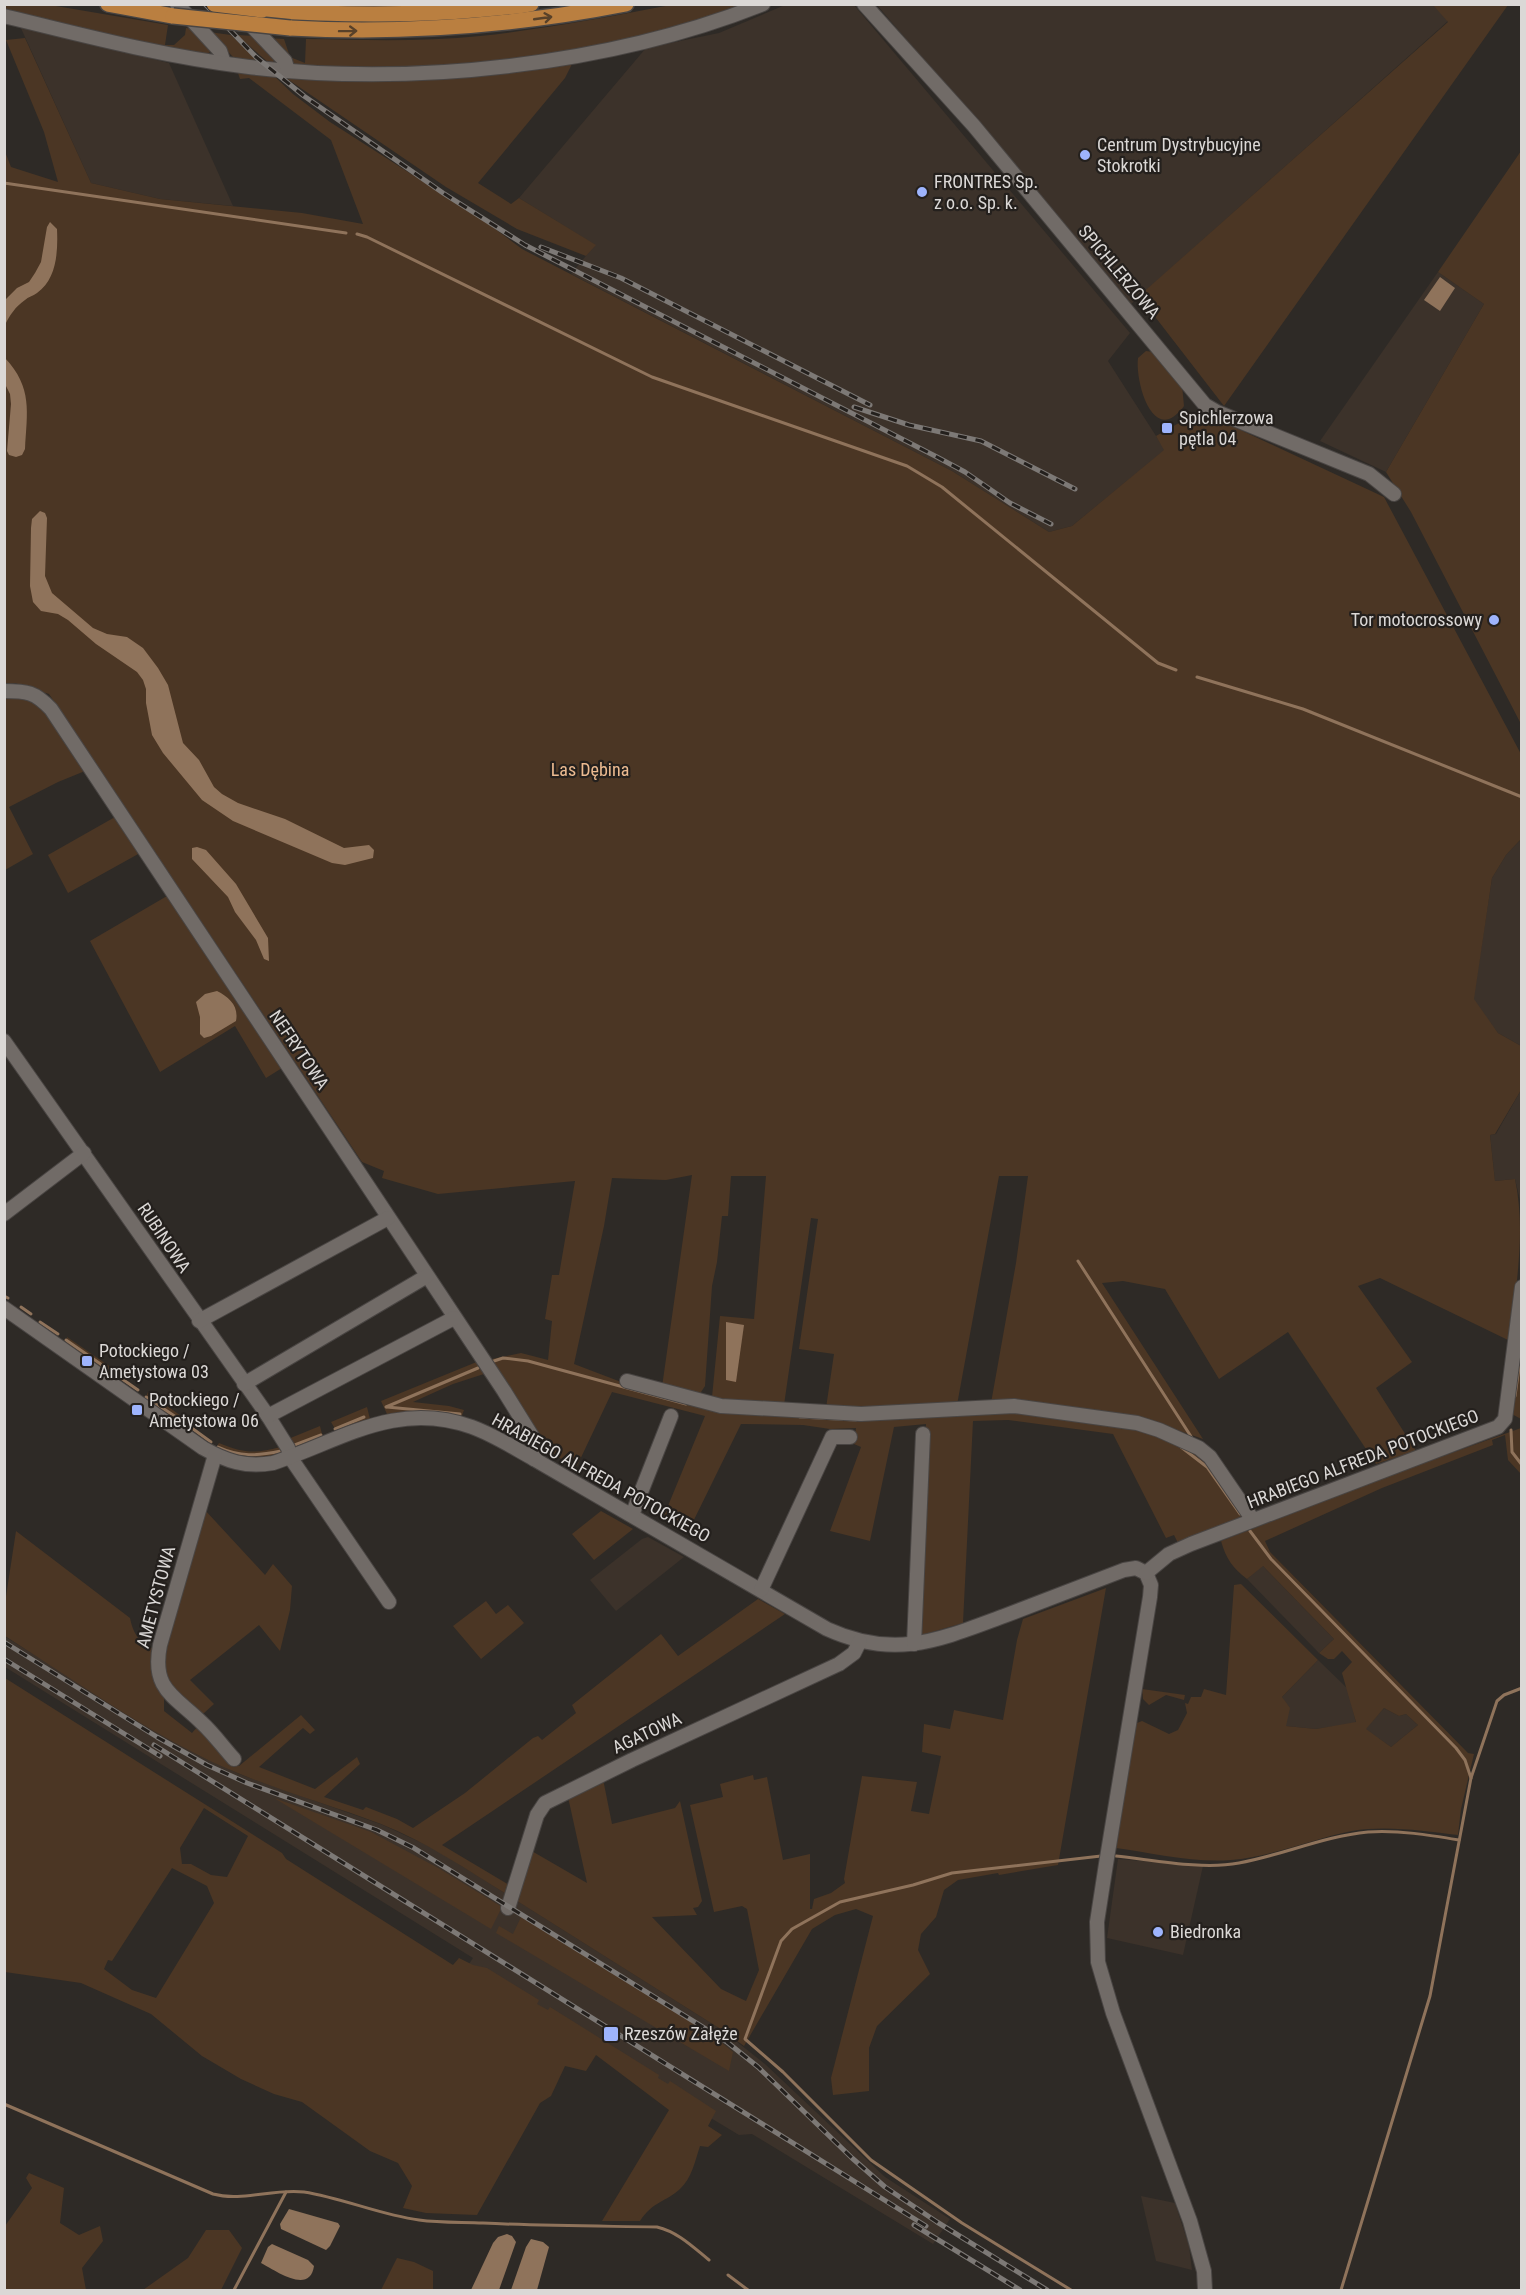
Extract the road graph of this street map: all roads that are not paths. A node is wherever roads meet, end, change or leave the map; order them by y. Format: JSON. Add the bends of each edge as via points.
{"nodes":[{"id":1,"x":108,"y":4,"type":"edge"},
{"id":2,"x":214,"y":4,"type":"edge"},
{"id":3,"x":234,"y":4,"type":"edge"},
{"id":4,"x":531,"y":4,"type":"edge"},
{"id":5,"x":626,"y":4,"type":"edge"},
{"id":6,"x":763,"y":4,"type":"edge"},
{"id":7,"x":864,"y":4,"type":"edge"},
{"id":8,"x":175,"y":10,"type":"edge"},
{"id":9,"x":4,"y":16,"type":"edge"},
{"id":10,"x":224,"y":63,"type":"junction"},
{"id":11,"x":288,"y":71,"type":"junction"},
{"id":12,"x":1395,"y":494,"type":"dead end"},
{"id":13,"x":4,"y":691,"type":"edge"},
{"id":14,"x":4,"y":1041,"type":"edge"},
{"id":15,"x":84,"y":1153,"type":"junction"},
{"id":16,"x":4,"y":1214,"type":"edge"},
{"id":17,"x":388,"y":1218,"type":"junction"},
{"id":18,"x":427,"y":1276,"type":"junction"},
{"id":19,"x":1521,"y":1287,"type":"edge"},
{"id":20,"x":4,"y":1308,"type":"edge"},
{"id":21,"x":454,"y":1318,"type":"junction"},
{"id":22,"x":199,"y":1320,"type":"junction"},
{"id":23,"x":627,"y":1381,"type":"dead end"},
{"id":24,"x":244,"y":1384,"type":"junction"},
{"id":25,"x":267,"y":1416,"type":"junction"},
{"id":26,"x":671,"y":1416,"type":"dead end"},
{"id":27,"x":923,"y":1434,"type":"dead end"},
{"id":28,"x":850,"y":1437,"type":"dead end"},
{"id":29,"x":215,"y":1455,"type":"junction"},
{"id":30,"x":290,"y":1457,"type":"junction"},
{"id":31,"x":534,"y":1459,"type":"junction"},
{"id":32,"x":632,"y":1515,"type":"junction"},
{"id":33,"x":1253,"y":1520,"type":"junction"},
{"id":34,"x":1146,"y":1573,"type":"junction"},
{"id":35,"x":761,"y":1590,"type":"junction"},
{"id":36,"x":389,"y":1602,"type":"dead end"},
{"id":37,"x":860,"y":1641,"type":"junction"},
{"id":38,"x":914,"y":1644,"type":"junction"},
{"id":39,"x":234,"y":1759,"type":"dead end"},
{"id":40,"x":508,"y":1908,"type":"dead end"},
{"id":41,"x":1205,"y":2290,"type":"edge"}],
"edges":[{"from":1,"to":8,"type":"main road"},
{"from":2,"to":4,"type":"main road","bridge":true,"via":[[341,15],[451,12]]},
{"from":3,"to":11,"type":"street","via":[[285,61]]},
{"from":8,"to":5,"type":"main road","one_way":true,"bridge":true,"via":[[290,28],[338,31],[472,27]]},
{"from":6,"to":11,"type":"street","via":[[670,36],[554,59],[399,74]]},
{"from":7,"to":12,"type":"street","name":"SPICHLERZOWA","via":[[974,126],[1205,405],[1369,474]]},
{"from":8,"to":10,"type":"street","via":[[220,51]]},
{"from":9,"to":10,"type":"street","via":[[109,42]]},
{"from":10,"to":11,"type":"street"},
{"from":13,"to":17,"type":"street","name":"NEFRYTOWA","via":[[39,696],[51,709]]},
{"from":14,"to":15,"type":"street","name":"RUBINOWA"},
{"from":15,"to":16,"type":"street"},
{"from":15,"to":22,"type":"street","name":"RUBINOWA"},
{"from":17,"to":18,"type":"street","name":"NEFRYTOWA"},
{"from":17,"to":22,"type":"street"},
{"from":18,"to":21,"type":"street","name":"NEFRYTOWA"},
{"from":18,"to":24,"type":"street"},
{"from":19,"to":33,"type":"street","name":"HRABIEGO ALFREDA POTOCKIEGO","via":[[1505,1419],[1498,1427]]},
{"from":20,"to":29,"type":"street","name":"HRABIEGO ALFREDA POTOCKIEGO"},
{"from":21,"to":25,"type":"street"},
{"from":21,"to":31,"type":"street","name":"NEFRYTOWA","via":[[535,1441]]},
{"from":22,"to":24,"type":"street","name":"RUBINOWA"},
{"from":23,"to":33,"type":"street","via":[[721,1406],[861,1414],[1014,1406],[1137,1424],[1199,1448],[1210,1457]]},
{"from":24,"to":25,"type":"street","name":"RUBINOWA"},
{"from":25,"to":30,"type":"street","name":"RUBINOWA"},
{"from":26,"to":32,"type":"street"},
{"from":27,"to":38,"type":"street"},
{"from":28,"to":35,"type":"street","via":[[832,1437]]},
{"from":29,"to":30,"type":"street","name":"HRABIEGO ALFREDA POTOCKIEGO","via":[[254,1465]]},
{"from":29,"to":39,"type":"street","name":"AMETYSTOWA","via":[[160,1645],[157,1668],[165,1688]]},
{"from":30,"to":31,"type":"street","name":"HRABIEGO ALFREDA POTOCKIEGO","via":[[368,1426],[422,1417],[474,1428]]},
{"from":30,"to":36,"type":"street","name":"RUBINOWA"},
{"from":31,"to":32,"type":"street","name":"HRABIEGO ALFREDA POTOCKIEGO"},
{"from":32,"to":35,"type":"street","name":"HRABIEGO ALFREDA POTOCKIEGO"},
{"from":33,"to":34,"type":"street","name":"HRABIEGO ALFREDA POTOCKIEGO","via":[[1169,1554]]},
{"from":34,"to":38,"type":"street","name":"HRABIEGO ALFREDA POTOCKIEGO","via":[[1136,1568],[1124,1570],[956,1634]]},
{"from":34,"to":41,"type":"street","via":[[1150,1597],[1107,1854],[1098,1922],[1098,1962],[1113,2013],[1190,2220],[1202,2259]]},
{"from":35,"to":37,"type":"street","name":"HRABIEGO ALFREDA POTOCKIEGO","via":[[827,1629]]},
{"from":37,"to":38,"type":"street","name":"HRABIEGO ALFREDA POTOCKIEGO"},
{"from":37,"to":40,"type":"street","name":"AGATOWA","via":[[854,1653],[839,1664],[545,1803],[537,1815]]}]}
